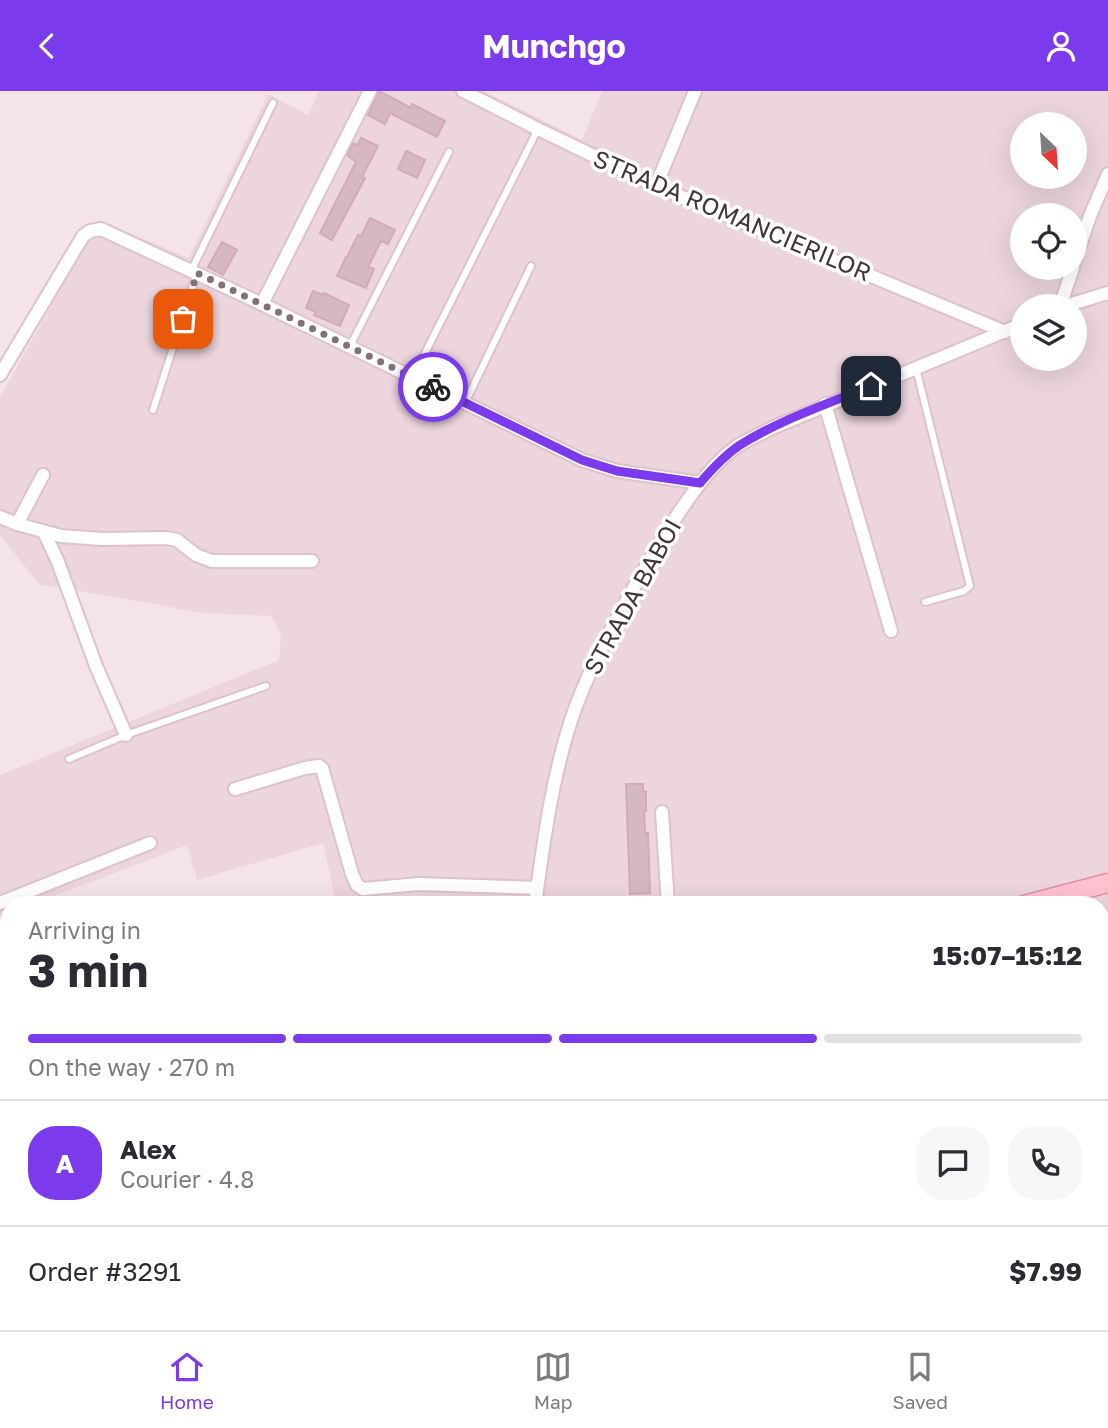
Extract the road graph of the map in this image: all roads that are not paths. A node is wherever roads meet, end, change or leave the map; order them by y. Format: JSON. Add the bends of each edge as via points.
{"nodes":[{"id":1,"x":370,"y":91,"type":"edge"},
{"id":2,"x":463,"y":91,"type":"edge"},
{"id":3,"x":695,"y":91,"type":"edge"},
{"id":4,"x":273,"y":103,"type":"dead end"},
{"id":5,"x":538,"y":129,"type":"junction"},
{"id":6,"x":449,"y":152,"type":"dead end"},
{"id":7,"x":1108,"y":174,"type":"edge"},
{"id":8,"x":656,"y":186,"type":"junction"},
{"id":9,"x":1087,"y":225,"type":"edge"},
{"id":10,"x":531,"y":266,"type":"dead end"},
{"id":11,"x":194,"y":272,"type":"junction"},
{"id":12,"x":1108,"y":293,"type":"edge"},
{"id":13,"x":1087,"y":299,"type":"edge"},
{"id":14,"x":262,"y":304,"type":"junction"},
{"id":15,"x":1010,"y":330,"type":"edge"},
{"id":16,"x":1005,"y":332,"type":"junction"},
{"id":17,"x":350,"y":346,"type":"junction"},
{"id":18,"x":916,"y":368,"type":"junction"},
{"id":19,"x":0,"y":375,"type":"edge"},
{"id":20,"x":413,"y":377,"type":"junction"},
{"id":21,"x":465,"y":403,"type":"junction"},
{"id":22,"x":825,"y":404,"type":"junction"},
{"id":23,"x":153,"y":410,"type":"dead end"},
{"id":24,"x":43,"y":475,"type":"dead end"},
{"id":25,"x":700,"y":483,"type":"junction"},
{"id":26,"x":0,"y":517,"type":"edge"},
{"id":27,"x":17,"y":524,"type":"junction"},
{"id":28,"x":44,"y":532,"type":"junction"},
{"id":29,"x":312,"y":561,"type":"dead end"},
{"id":30,"x":925,"y":602,"type":"dead end"},
{"id":31,"x":891,"y":631,"type":"dead end"},
{"id":32,"x":266,"y":685,"type":"dead end"},
{"id":33,"x":126,"y":735,"type":"junction"},
{"id":34,"x":69,"y":759,"type":"dead end"},
{"id":35,"x":235,"y":789,"type":"dead end"},
{"id":36,"x":662,"y":812,"type":"dead end"},
{"id":37,"x":150,"y":843,"type":"dead end"},
{"id":38,"x":1108,"y":883,"type":"edge"},
{"id":39,"x":537,"y":888,"type":"junction"},
{"id":40,"x":18,"y":896,"type":"edge"},
{"id":41,"x":536,"y":896,"type":"edge"},
{"id":42,"x":667,"y":896,"type":"edge"},
{"id":43,"x":1058,"y":896,"type":"edge"}],
"edges":[{"from":1,"to":14,"type":"street"},
{"from":2,"to":5,"type":"street","name":"STRADA ROMANCIERILOR"},
{"from":3,"to":8,"type":"street"},
{"from":4,"to":11,"type":"lane"},
{"from":5,"to":8,"type":"street","name":"STRADA ROMANCIERILOR"},
{"from":5,"to":20,"type":"lane"},
{"from":6,"to":17,"type":"lane"},
{"from":7,"to":9,"type":"street"},
{"from":8,"to":16,"type":"street","name":"STRADA ROMANCIERILOR"},
{"from":10,"to":21,"type":"lane"},
{"from":11,"to":14,"type":"street"},
{"from":11,"to":19,"type":"street","via":[[105,230],[90,231]]},
{"from":11,"to":23,"type":"lane"},
{"from":12,"to":13,"type":"street"},
{"from":14,"to":17,"type":"street"},
{"from":15,"to":16,"type":"street","name":"STRADA BABOI"},
{"from":16,"to":18,"type":"street","name":"STRADA BABOI"},
{"from":17,"to":20,"type":"street"},
{"from":18,"to":22,"type":"street","name":"STRADA BABOI"},
{"from":18,"to":30,"type":"lane","via":[[970,586]]},
{"from":20,"to":21,"type":"street"},
{"from":21,"to":25,"type":"street","via":[[582,460],[617,471]]},
{"from":22,"to":25,"type":"street","name":"STRADA BABOI","via":[[738,446]]},
{"from":22,"to":31,"type":"street"},
{"from":24,"to":27,"type":"street"},
{"from":25,"to":39,"type":"street","name":"STRADA BABOI","via":[[624,605],[584,685],[557,772]]},
{"from":26,"to":27,"type":"street"},
{"from":27,"to":28,"type":"street"},
{"from":28,"to":29,"type":"street","via":[[102,540],[167,538],[212,561]]},
{"from":28,"to":33,"type":"street"},
{"from":32,"to":33,"type":"lane"},
{"from":33,"to":34,"type":"lane"},
{"from":35,"to":39,"type":"street","via":[[322,768],[352,874],[363,890],[419,884]]},
{"from":36,"to":42,"type":"street"},
{"from":37,"to":40,"type":"street"},
{"from":38,"to":43,"type":"main road"},
{"from":39,"to":41,"type":"street","name":"STRADA BABOI"}]}
